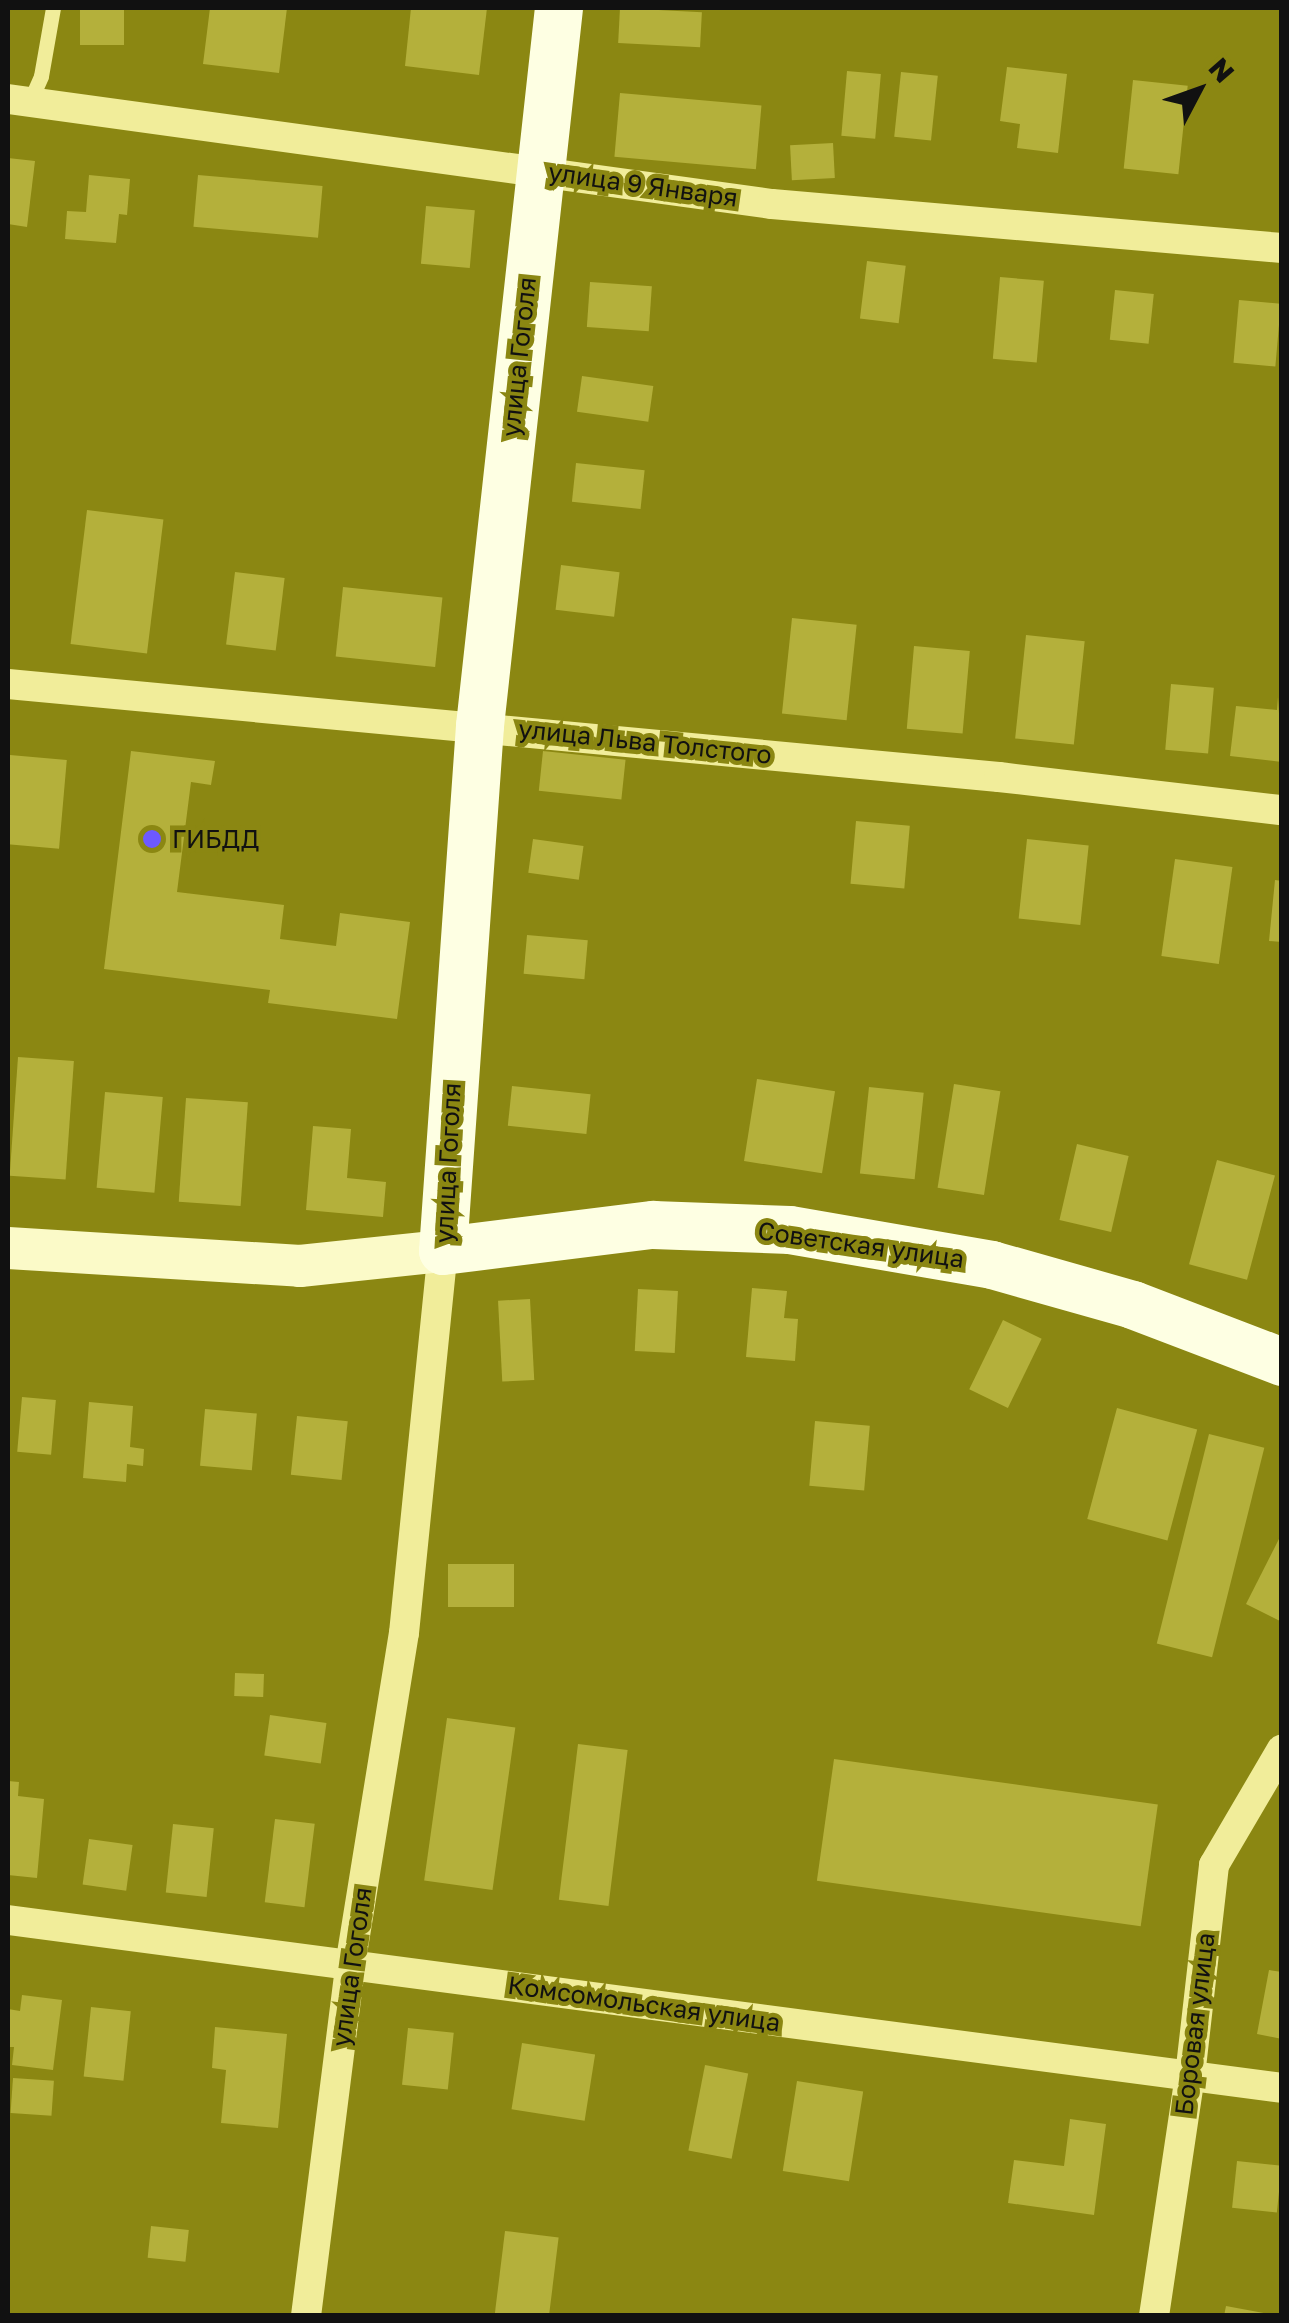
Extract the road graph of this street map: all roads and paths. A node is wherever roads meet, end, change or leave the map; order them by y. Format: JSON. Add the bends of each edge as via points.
{"nodes":[{"id":1,"x":53,"y":8,"type":"edge"},
{"id":2,"x":559,"y":8,"type":"edge"},
{"id":3,"x":19,"y":100,"type":"edge"},
{"id":4,"x":539,"y":170,"type":"junction"},
{"id":5,"x":1282,"y":248,"type":"edge"},
{"id":6,"x":8,"y":684,"type":"edge"},
{"id":7,"x":480,"y":726,"type":"junction"},
{"id":8,"x":1282,"y":810,"type":"edge"},
{"id":9,"x":8,"y":1248,"type":"edge"},
{"id":10,"x":443,"y":1251,"type":"junction"},
{"id":11,"x":1282,"y":1362,"type":"edge"},
{"id":12,"x":1282,"y":1749,"type":"edge"},
{"id":13,"x":8,"y":1920,"type":"edge"},
{"id":14,"x":350,"y":1966,"type":"junction"},
{"id":15,"x":1190,"y":2076,"type":"junction"},
{"id":16,"x":1282,"y":2088,"type":"edge"},
{"id":17,"x":306,"y":2316,"type":"edge"},
{"id":18,"x":1154,"y":2316,"type":"edge"}],
"edges":[{"from":1,"to":3,"type":"lane","via":[[41,76]]},
{"from":2,"to":4,"type":"main road","name":"улица Гоголя"},
{"from":3,"to":4,"type":"street","name":"улица 9 Января"},
{"from":4,"to":5,"type":"street","name":"улица 9 Января","via":[[772,204]]},
{"from":4,"to":7,"type":"main road","name":"улица Гоголя"},
{"from":6,"to":7,"type":"street","name":"улица Льва Толстого"},
{"from":7,"to":8,"type":"street","name":"улица Льва Толстого"},
{"from":7,"to":10,"type":"main road","name":"улица Гоголя"},
{"from":9,"to":10,"type":"main road","name":"Советская улица","via":[[300,1266]]},
{"from":10,"to":11,"type":"main road","name":"Советская улица","via":[[653,1225],[790,1230],[992,1265],[1134,1305]]},
{"from":10,"to":14,"type":"street","name":"улица Гоголя","via":[[404,1633]]},
{"from":12,"to":15,"type":"street","name":"Боровая улица","via":[[1214,1865]]},
{"from":13,"to":14,"type":"street","name":"Комсомольская улица"},
{"from":14,"to":15,"type":"street","name":"Комсомольская улица"},
{"from":14,"to":17,"type":"street","name":"улица Гоголя"},
{"from":15,"to":16,"type":"street","name":"Комсомольская улица"},
{"from":15,"to":18,"type":"street","name":"Боровая улица"}]}
